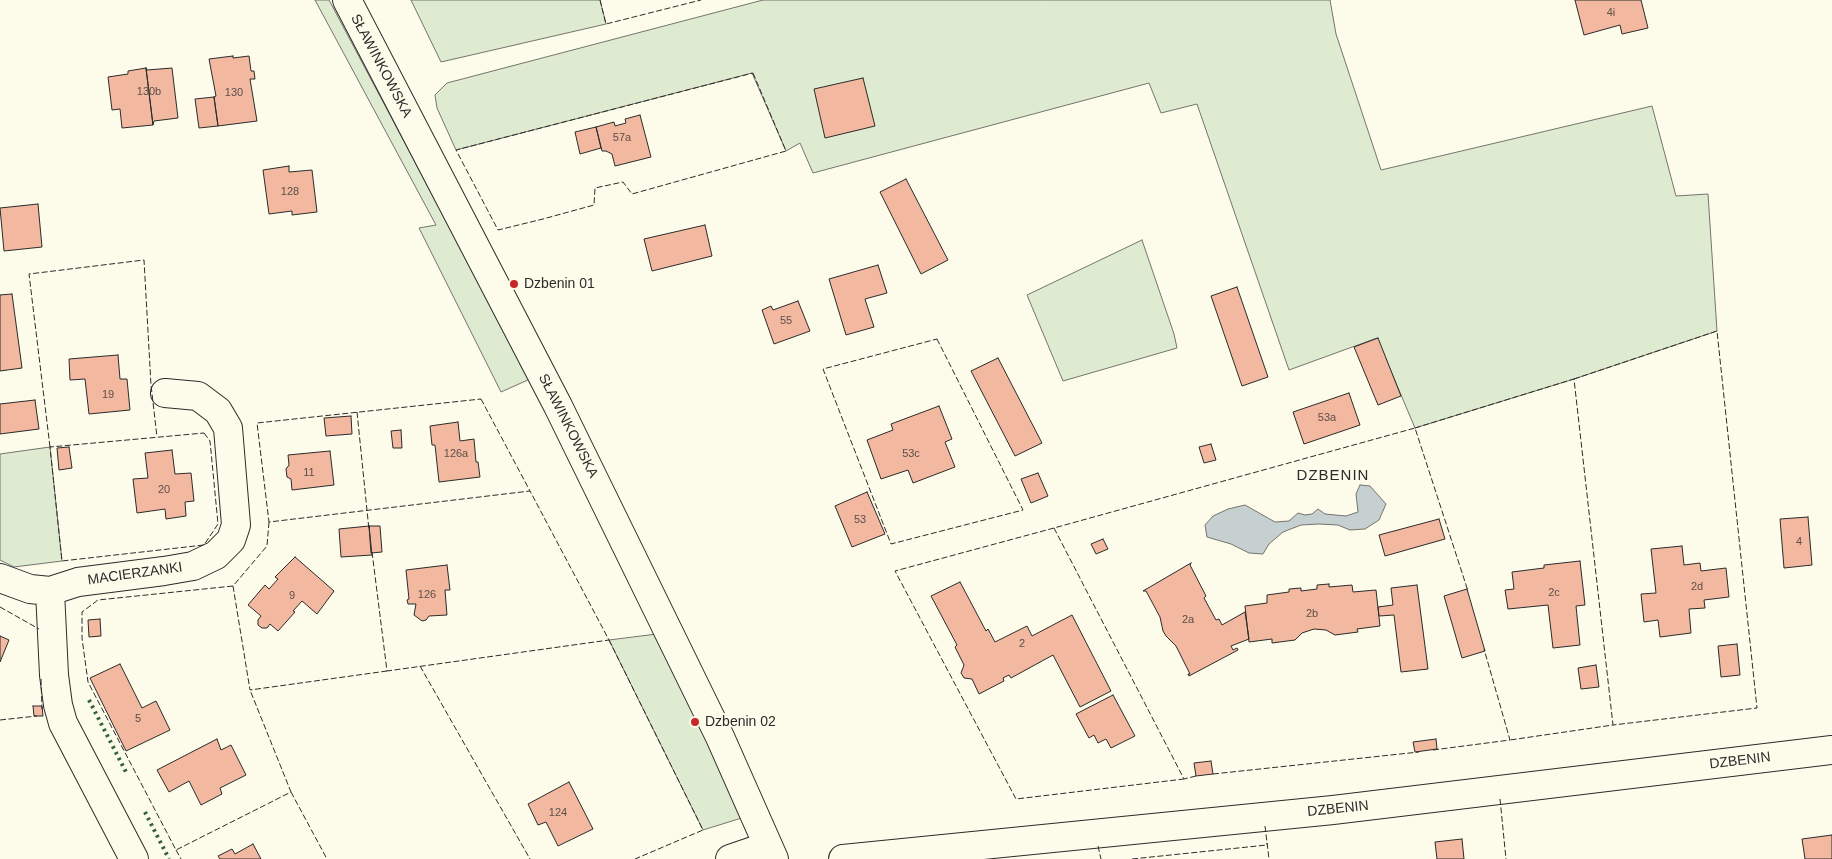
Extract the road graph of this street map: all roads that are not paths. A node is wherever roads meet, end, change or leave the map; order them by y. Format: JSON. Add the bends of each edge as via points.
{"nodes":[{"id":1,"x":347,"y":0,"type":"edge"},
{"id":2,"x":165,"y":393,"type":"dead end"},
{"id":3,"x":0,"y":578,"type":"edge"},
{"id":4,"x":50,"y":590,"type":"junction"},
{"id":5,"x":1832,"y":750,"type":"edge"},
{"id":6,"x":771,"y":852,"type":"edge"},
{"id":7,"x":134,"y":859,"type":"edge"},
{"id":8,"x":730,"y":859,"type":"edge"},
{"id":9,"x":843,"y":859,"type":"edge"}],
"edges":[{"from":1,"to":6,"type":"street","name":"SŁAWINKOWSKA","via":[[562,413],[720,737]]},
{"from":2,"to":4,"type":"street","name":"MACIERZANKI","via":[[198,396],[218,411],[228,428],[236,525],[231,540],[216,555],[193,566],[78,582]]},
{"from":3,"to":4,"type":"street","name":"MACIERZANKI","via":[[30,589]]},
{"from":4,"to":7,"type":"street","via":[[58,705],[64,723]]},
{"from":5,"to":9,"type":"street","name":"DZBENIN","via":[[1333,810]]},
{"from":6,"to":8,"type":"street"}]}
